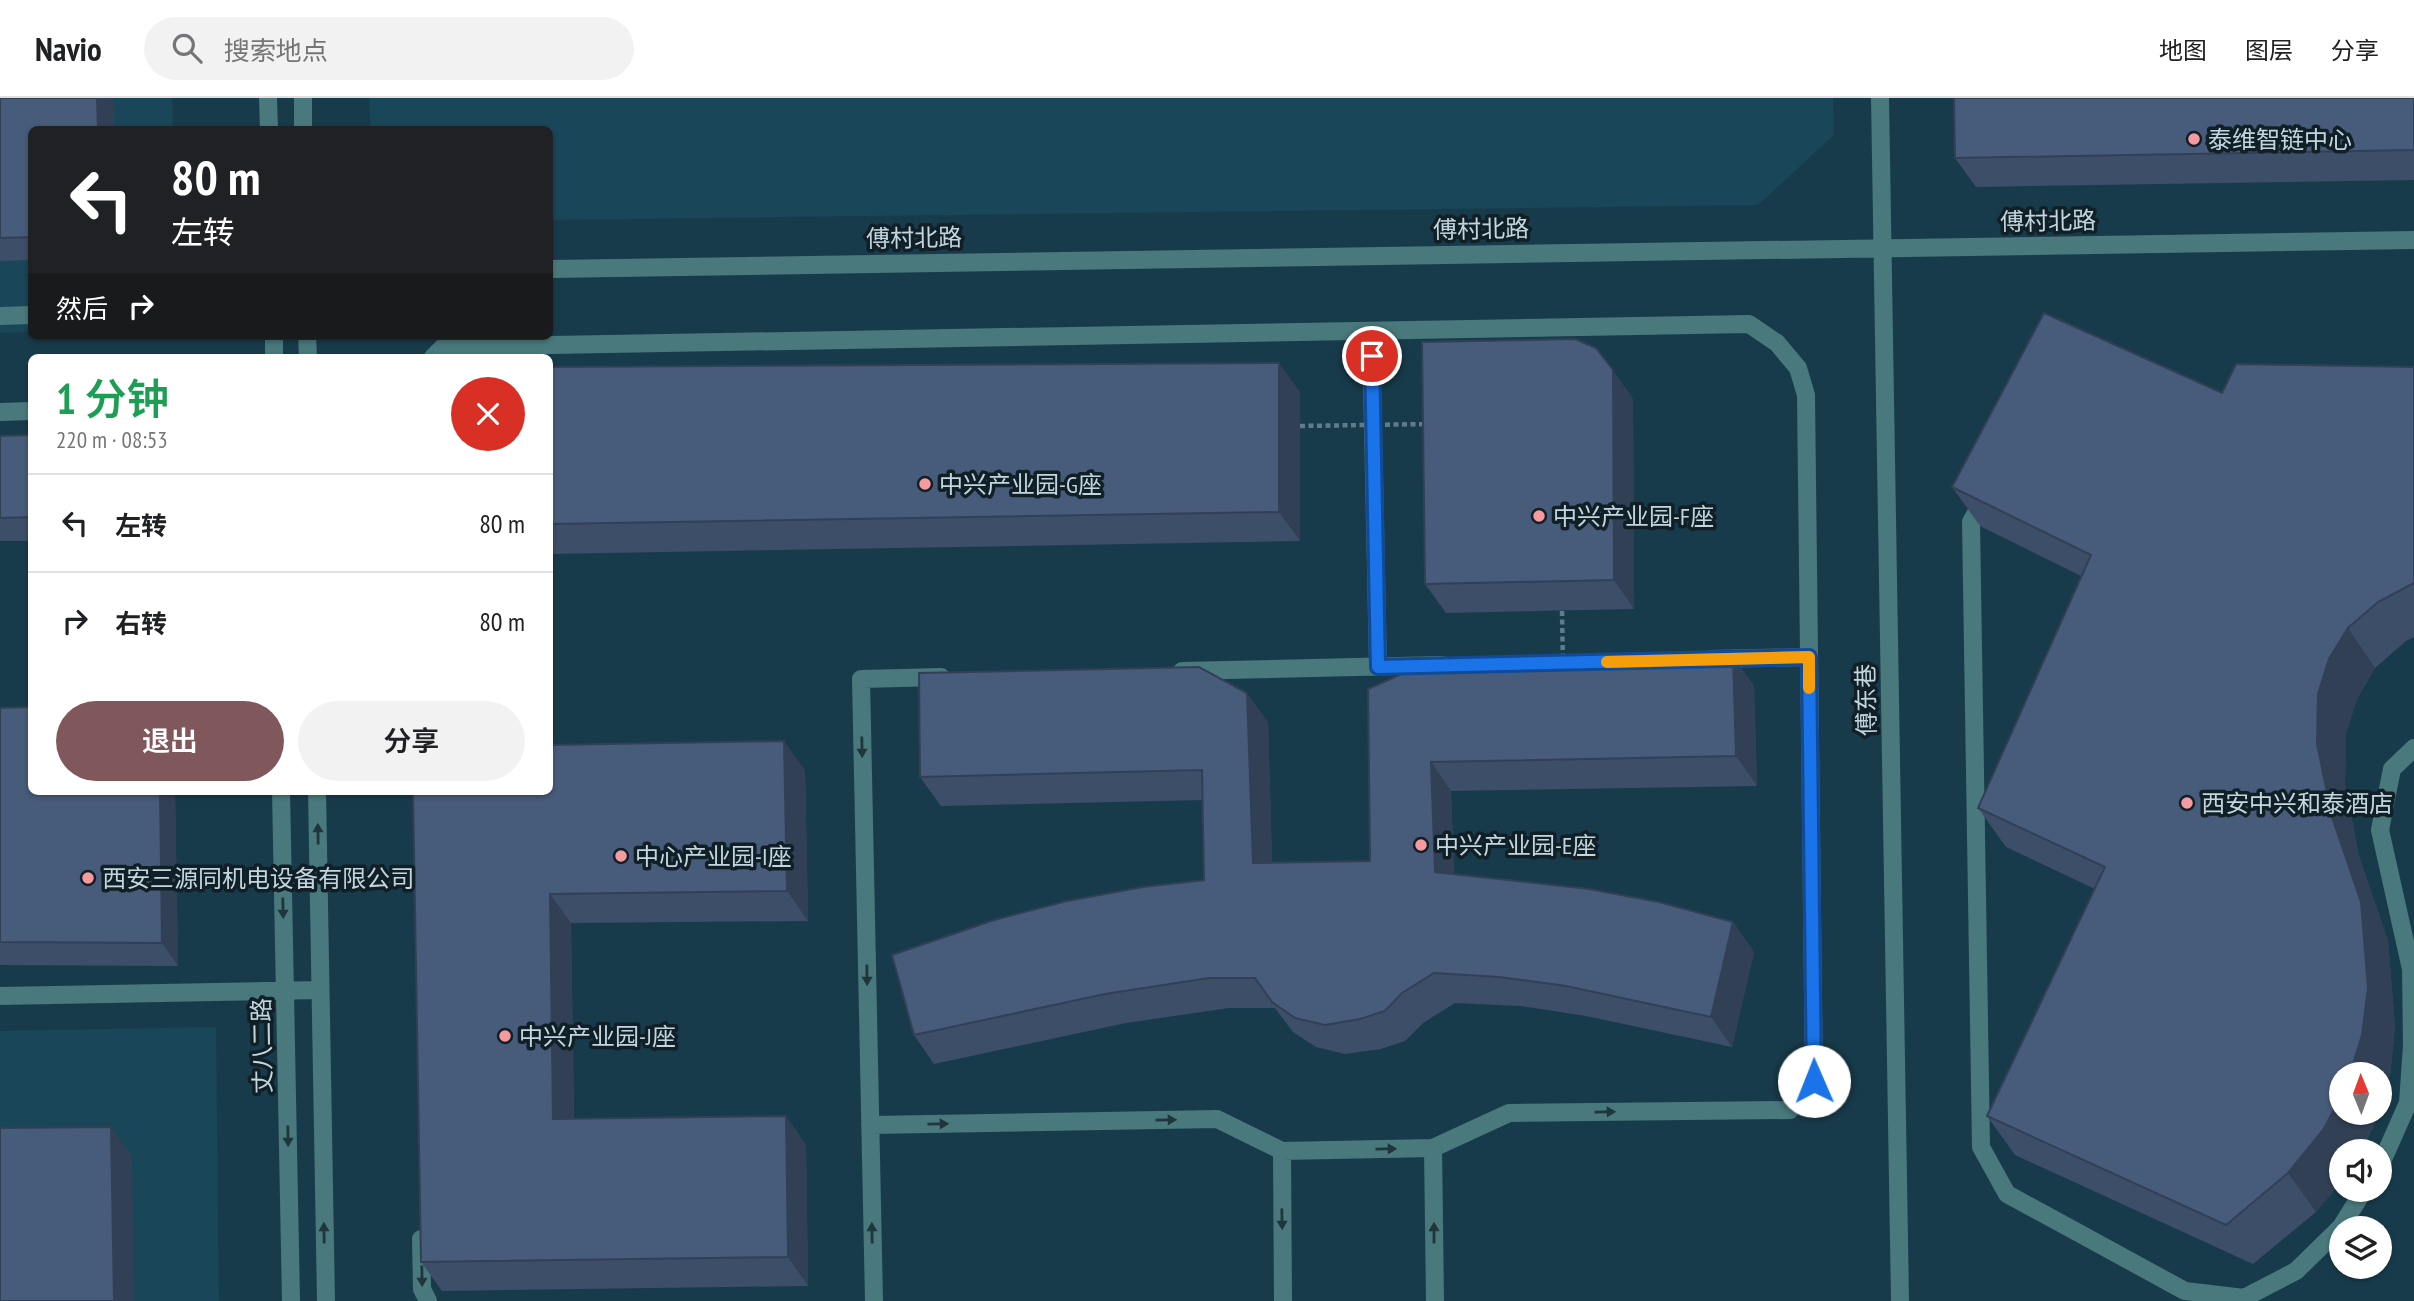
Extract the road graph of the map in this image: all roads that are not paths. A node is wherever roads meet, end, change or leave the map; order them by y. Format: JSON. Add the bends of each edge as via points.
{"nodes":[{"id":1,"x":268,"y":98,"type":"edge"},
{"id":2,"x":303,"y":98,"type":"edge"},
{"id":3,"x":1880,"y":98,"type":"edge"},
{"id":4,"x":269,"y":126,"type":"edge"},
{"id":5,"x":303,"y":126,"type":"edge"},
{"id":6,"x":2414,"y":240,"type":"edge"},
{"id":7,"x":1883,"y":247,"type":"junction"},
{"id":8,"x":553,"y":269,"type":"edge"},
{"id":9,"x":28,"y":315,"type":"edge"},
{"id":10,"x":0,"y":316,"type":"edge"},
{"id":11,"x":1371,"y":331,"type":"junction"},
{"id":12,"x":436,"y":354,"type":"edge"},
{"id":13,"x":28,"y":411,"type":"edge"},
{"id":14,"x":0,"y":412,"type":"edge"},
{"id":15,"x":1990,"y":487,"type":"edge"},
{"id":16,"x":1809,"y":657,"type":"junction"},
{"id":17,"x":1698,"y":660,"type":"edge"},
{"id":18,"x":1461,"y":665,"type":"edge"},
{"id":19,"x":1378,"y":667,"type":"junction"},
{"id":20,"x":1168,"y":672,"type":"edge"},
{"id":21,"x":958,"y":677,"type":"edge"},
{"id":22,"x":2414,"y":748,"type":"edge"},
{"id":23,"x":281,"y":795,"type":"edge"},
{"id":24,"x":317,"y":795,"type":"edge"},
{"id":25,"x":320,"y":989,"type":"junction"},
{"id":26,"x":285,"y":991,"type":"junction"},
{"id":27,"x":0,"y":996,"type":"edge"},
{"id":28,"x":870,"y":1125,"type":"junction"},
{"id":29,"x":2392,"y":1139,"type":"edge"},
{"id":30,"x":1433,"y":1148,"type":"junction"},
{"id":31,"x":1282,"y":1151,"type":"junction"},
{"id":32,"x":2357,"y":1202,"type":"edge"},
{"id":33,"x":421,"y":1220,"type":"edge"},
{"id":34,"x":291,"y":1301,"type":"edge"},
{"id":35,"x":326,"y":1301,"type":"edge"},
{"id":36,"x":428,"y":1301,"type":"edge"},
{"id":37,"x":873,"y":1301,"type":"edge"},
{"id":38,"x":1283,"y":1301,"type":"edge"},
{"id":39,"x":1434,"y":1301,"type":"edge"},
{"id":40,"x":1900,"y":1301,"type":"edge"}],
"edges":[{"from":1,"to":4,"type":"street"},
{"from":2,"to":5,"type":"street"},
{"from":3,"to":7,"type":"street","name":"傅东巷"},
{"from":6,"to":7,"type":"street","name":"傅村北路"},
{"from":7,"to":8,"type":"street","name":"傅村北路"},
{"from":7,"to":40,"type":"street","name":"傅东巷"},
{"from":9,"to":10,"type":"street"},
{"from":11,"to":12,"type":"street","via":[[443,347]]},
{"from":11,"to":16,"type":"street","via":[[1749,324],[1777,343],[1798,368],[1806,395]]},
{"from":11,"to":19,"type":"street"},
{"from":13,"to":14,"type":"street"},
{"from":15,"to":32,"type":"street","via":[[1971,522],[1981,1147],[2007,1194],[2185,1291],[2244,1298],[2296,1271],[2341,1227]]},
{"from":16,"to":17,"type":"street"},
{"from":30,"to":16,"type":"street","one_way":true,"via":[[1509,1113],[1790,1110],[1814,1081]]},
{"from":18,"to":19,"type":"street"},
{"from":19,"to":20,"type":"street"},
{"from":21,"to":28,"type":"street","one_way":true,"via":[[861,679]]},
{"from":22,"to":29,"type":"street","via":[[2392,769],[2380,830],[2411,969],[2408,1103]]},
{"from":23,"to":26,"type":"street","name":"丈八二路","one_way":true},
{"from":25,"to":24,"type":"street","one_way":true},
{"from":25,"to":26,"type":"street"},
{"from":35,"to":25,"type":"street","one_way":true},
{"from":26,"to":27,"type":"street"},
{"from":26,"to":34,"type":"street","name":"丈八二路","one_way":true},
{"from":28,"to":31,"type":"street","one_way":true,"via":[[1216,1119]]},
{"from":37,"to":28,"type":"street","one_way":true},
{"from":31,"to":30,"type":"street","one_way":true},
{"from":39,"to":30,"type":"street","one_way":true},
{"from":31,"to":38,"type":"street","one_way":true},
{"from":33,"to":36,"type":"street","one_way":true,"via":[[422,1289]]}]}
